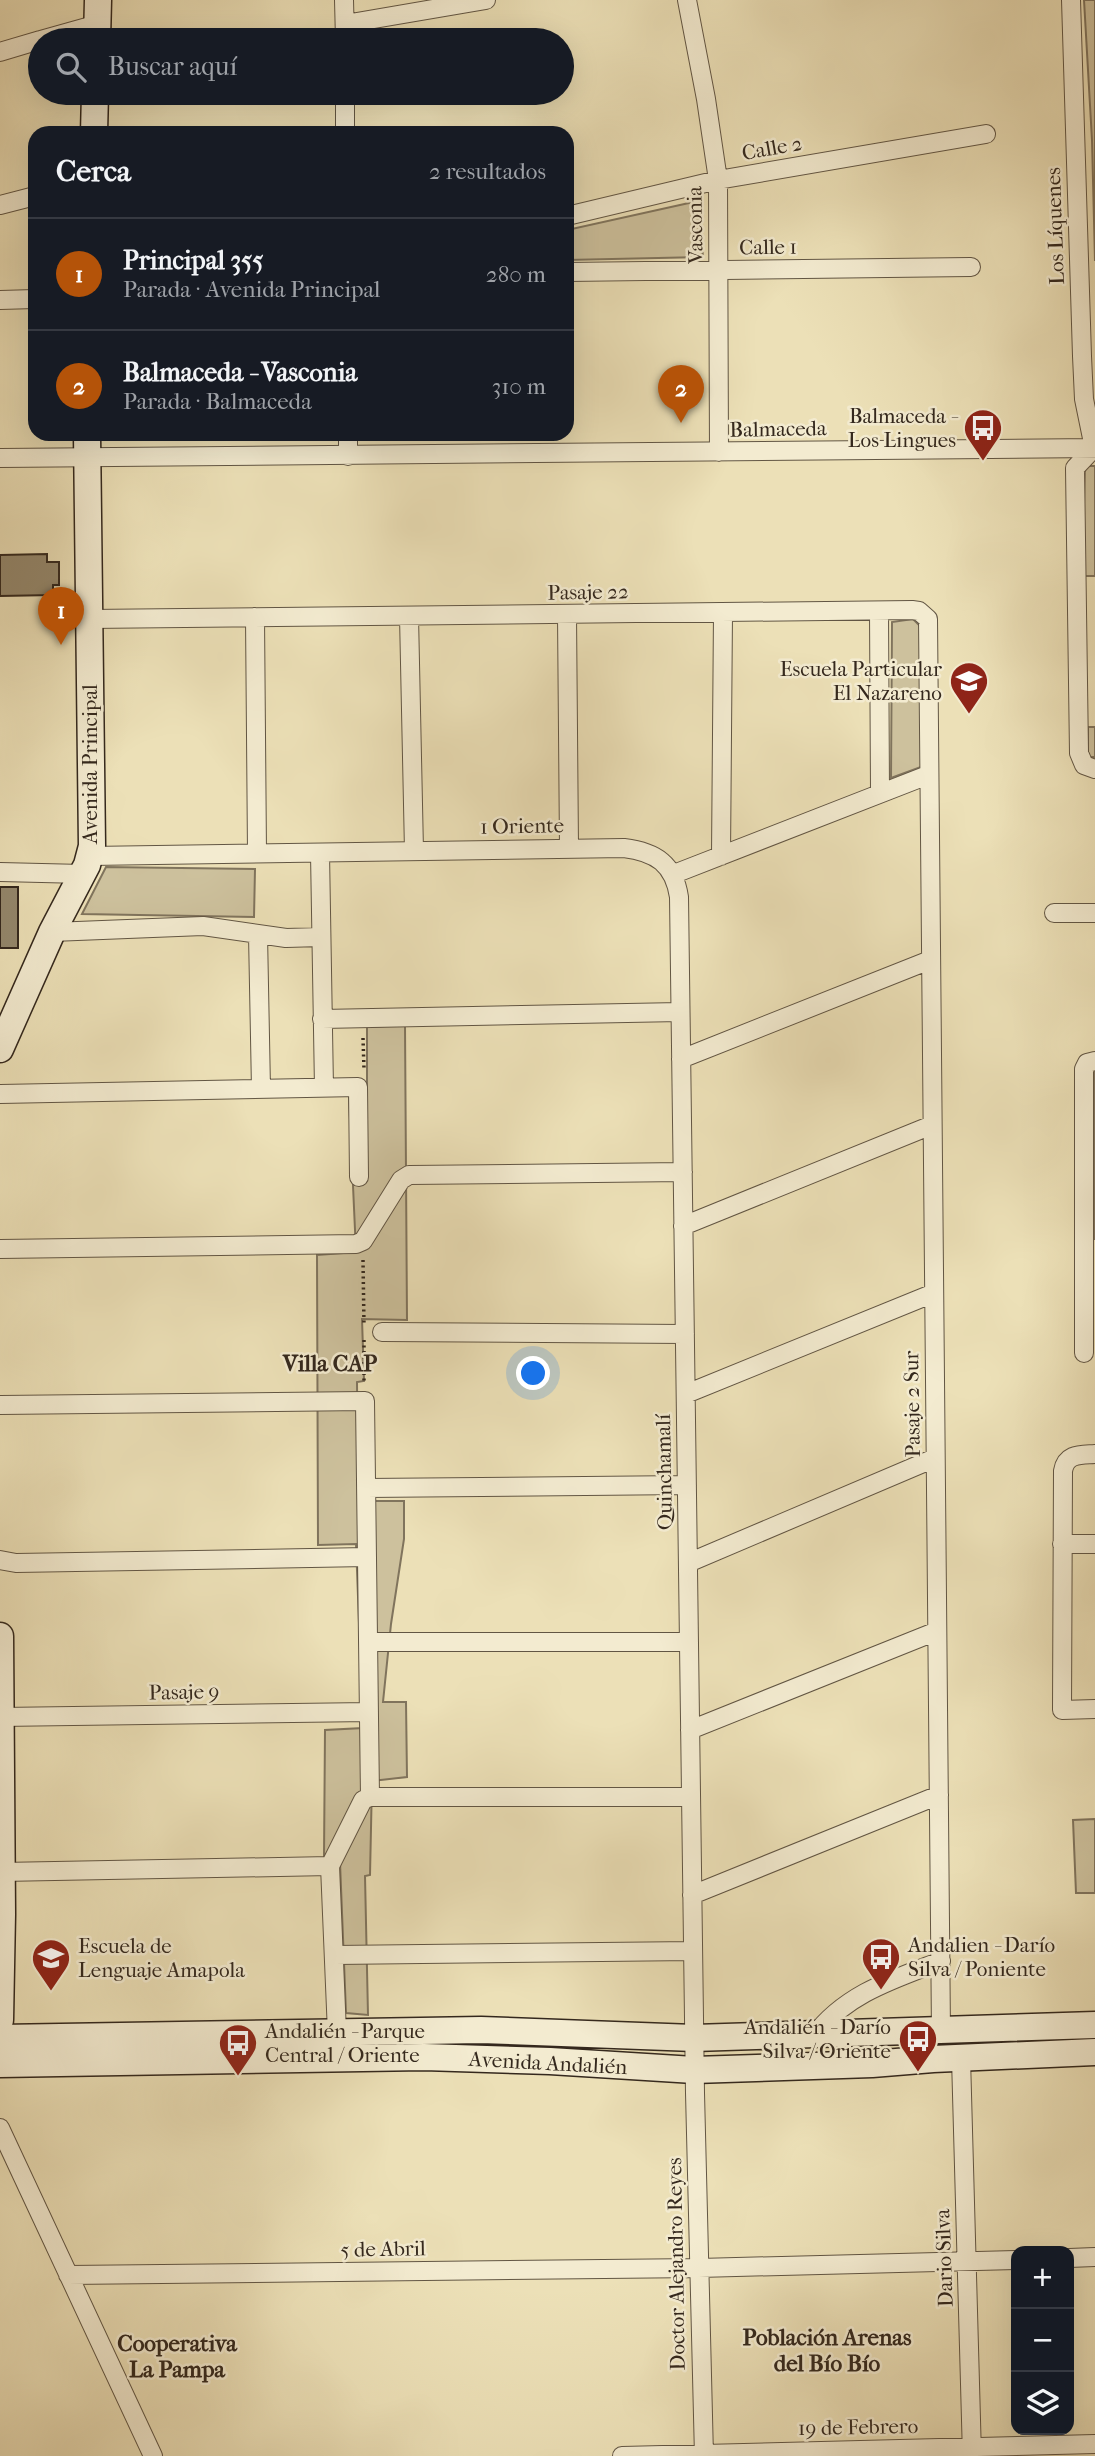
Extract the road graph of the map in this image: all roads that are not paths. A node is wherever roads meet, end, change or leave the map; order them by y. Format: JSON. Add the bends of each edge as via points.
{"nodes":[{"id":1,"x":344,"y":0,"type":"edge"},
{"id":2,"x":486,"y":0,"type":"edge"},
{"id":3,"x":687,"y":0,"type":"edge"},
{"id":4,"x":1071,"y":0,"type":"edge"},
{"id":5,"x":97,"y":22,"type":"edge"},
{"id":6,"x":78,"y":28,"type":"edge"},
{"id":7,"x":345,"y":28,"type":"edge"},
{"id":8,"x":363,"y":28,"type":"edge"},
{"id":9,"x":28,"y":44,"type":"edge"},
{"id":10,"x":0,"y":52,"type":"edge"},
{"id":11,"x":95,"y":105,"type":"edge"},
{"id":12,"x":345,"y":105,"type":"edge"},
{"id":13,"x":94,"y":126,"type":"edge"},
{"id":14,"x":345,"y":126,"type":"edge"},
{"id":15,"x":986,"y":134,"type":"dead end"},
{"id":16,"x":718,"y":180,"type":"junction"},
{"id":17,"x":28,"y":198,"type":"edge"},
{"id":18,"x":0,"y":205,"type":"edge"},
{"id":19,"x":574,"y":214,"type":"edge"},
{"id":20,"x":971,"y":267,"type":"dead end"},
{"id":21,"x":718,"y":270,"type":"junction"},
{"id":22,"x":574,"y":272,"type":"edge"},
{"id":23,"x":28,"y":299,"type":"edge"},
{"id":24,"x":0,"y":300,"type":"edge"},
{"id":25,"x":348,"y":441,"type":"edge"},
{"id":26,"x":87,"y":446,"type":"edge"},
{"id":27,"x":1094,"y":448,"type":"edge"},
{"id":28,"x":719,"y":452,"type":"junction"},
{"id":29,"x":348,"y":456,"type":"junction"},
{"id":30,"x":0,"y":458,"type":"edge"},
{"id":31,"x":879,"y":611,"type":"junction"},
{"id":32,"x":723,"y":613,"type":"junction"},
{"id":33,"x":567,"y":615,"type":"junction"},
{"id":34,"x":410,"y":616,"type":"junction"},
{"id":35,"x":255,"y":617,"type":"junction"},
{"id":36,"x":89,"y":619,"type":"junction"},
{"id":37,"x":1095,"y":769,"type":"edge"},
{"id":38,"x":928,"y":775,"type":"junction"},
{"id":39,"x":880,"y":793,"type":"junction"},
{"id":40,"x":569,"y":848,"type":"junction"},
{"id":41,"x":414,"y":851,"type":"junction"},
{"id":42,"x":257,"y":853,"type":"junction"},
{"id":43,"x":320,"y":853,"type":"junction"},
{"id":44,"x":721,"y":856,"type":"junction"},
{"id":45,"x":86,"y":865,"type":"junction"},
{"id":46,"x":0,"y":872,"type":"edge"},
{"id":47,"x":674,"y":874,"type":"junction"},
{"id":48,"x":1054,"y":913,"type":"dead end"},
{"id":49,"x":1095,"y":913,"type":"edge"},
{"id":50,"x":52,"y":932,"type":"junction"},
{"id":51,"x":258,"y":934,"type":"junction"},
{"id":52,"x":321,"y":937,"type":"junction"},
{"id":53,"x":930,"y":960,"type":"junction"},
{"id":54,"x":680,"y":1012,"type":"junction"},
{"id":55,"x":323,"y":1019,"type":"junction"},
{"id":56,"x":2,"y":1038,"type":"edge"},
{"id":57,"x":681,"y":1059,"type":"junction"},
{"id":58,"x":1091,"y":1062,"type":"edge"},
{"id":59,"x":324,"y":1088,"type":"junction"},
{"id":60,"x":261,"y":1089,"type":"junction"},
{"id":61,"x":0,"y":1094,"type":"edge"},
{"id":62,"x":932,"y":1125,"type":"junction"},
{"id":63,"x":683,"y":1172,"type":"junction"},
{"id":64,"x":359,"y":1177,"type":"dead end"},
{"id":65,"x":683,"y":1226,"type":"junction"},
{"id":66,"x":0,"y":1250,"type":"edge"},
{"id":67,"x":1089,"y":1254,"type":"edge"},
{"id":68,"x":934,"y":1293,"type":"junction"},
{"id":69,"x":382,"y":1332,"type":"dead end"},
{"id":70,"x":685,"y":1334,"type":"junction"},
{"id":71,"x":1084,"y":1353,"type":"dead end"},
{"id":72,"x":686,"y":1394,"type":"junction"},
{"id":73,"x":0,"y":1405,"type":"edge"},
{"id":74,"x":1095,"y":1454,"type":"edge"},
{"id":75,"x":936,"y":1458,"type":"junction"},
{"id":76,"x":687,"y":1485,"type":"junction"},
{"id":77,"x":366,"y":1488,"type":"junction"},
{"id":78,"x":1062,"y":1544,"type":"junction"},
{"id":79,"x":1095,"y":1544,"type":"edge"},
{"id":80,"x":367,"y":1557,"type":"junction"},
{"id":81,"x":0,"y":1560,"type":"edge"},
{"id":82,"x":688,"y":1563,"type":"junction"},
{"id":83,"x":937,"y":1631,"type":"junction"},
{"id":84,"x":0,"y":1636,"type":"edge"},
{"id":85,"x":368,"y":1642,"type":"junction"},
{"id":86,"x":689,"y":1642,"type":"junction"},
{"id":87,"x":1095,"y":1709,"type":"edge"},
{"id":88,"x":369,"y":1712,"type":"junction"},
{"id":89,"x":1,"y":1717,"type":"edge"},
{"id":90,"x":690,"y":1730,"type":"junction"},
{"id":91,"x":0,"y":1739,"type":"edge"},
{"id":92,"x":939,"y":1796,"type":"junction"},
{"id":93,"x":370,"y":1797,"type":"junction"},
{"id":94,"x":691,"y":1797,"type":"junction"},
{"id":95,"x":330,"y":1866,"type":"junction"},
{"id":96,"x":2,"y":1872,"type":"edge"},
{"id":97,"x":692,"y":1895,"type":"junction"},
{"id":98,"x":1,"y":1913,"type":"edge"},
{"id":99,"x":693,"y":1951,"type":"junction"},
{"id":100,"x":335,"y":1955,"type":"junction"},
{"id":101,"x":941,"y":1961,"type":"junction"},
{"id":102,"x":0,"y":2020,"type":"edge"},
{"id":103,"x":1095,"y":2025,"type":"edge"},
{"id":104,"x":941,"y":2032,"type":"junction"},
{"id":105,"x":337,"y":2033,"type":"junction"},
{"id":106,"x":814,"y":2036,"type":"junction"},
{"id":107,"x":0,"y":2038,"type":"edge"},
{"id":108,"x":694,"y":2038,"type":"junction"},
{"id":109,"x":1095,"y":2052,"type":"edge"},
{"id":110,"x":961,"y":2058,"type":"junction"},
{"id":111,"x":0,"y":2064,"type":"edge"},
{"id":112,"x":694,"y":2070,"type":"junction"},
{"id":113,"x":0,"y":2128,"type":"edge"},
{"id":114,"x":1095,"y":2257,"type":"edge"},
{"id":115,"x":1074,"y":2258,"type":"edge"},
{"id":116,"x":1011,"y":2260,"type":"edge"},
{"id":117,"x":967,"y":2262,"type":"junction"},
{"id":118,"x":699,"y":2268,"type":"junction"},
{"id":119,"x":68,"y":2275,"type":"junction"},
{"id":120,"x":1095,"y":2444,"type":"edge"},
{"id":121,"x":972,"y":2451,"type":"edge"},
{"id":122,"x":704,"y":2455,"type":"edge"},
{"id":123,"x":153,"y":2456,"type":"edge"},
{"id":124,"x":622,"y":2456,"type":"edge"}],
"edges":[{"from":1,"to":7,"type":"street"},
{"from":2,"to":8,"type":"street"},
{"from":3,"to":16,"type":"street","name":"Vasconia"},
{"from":4,"to":27,"type":"street","name":"Los Líquenes","via":[[1084,399]]},
{"from":5,"to":6,"type":"street"},
{"from":9,"to":10,"type":"street"},
{"from":11,"to":13,"type":"main road"},
{"from":12,"to":14,"type":"street"},
{"from":15,"to":16,"type":"street","name":"Calle 2"},
{"from":16,"to":19,"type":"street","name":"Calle 2"},
{"from":16,"to":21,"type":"street","name":"Vasconia"},
{"from":17,"to":18,"type":"street"},
{"from":20,"to":21,"type":"street","name":"Calle 1"},
{"from":21,"to":22,"type":"street","name":"Calle 1"},
{"from":21,"to":28,"type":"street","name":"Vasconia"},
{"from":23,"to":24,"type":"street"},
{"from":25,"to":29,"type":"street"},
{"from":26,"to":29,"type":"street","name":"Balmaceda"},
{"from":26,"to":30,"type":"street","name":"Balmaceda"},
{"from":26,"to":36,"type":"main road","name":"Avenida Principal"},
{"from":27,"to":28,"type":"street","name":"Balmaceda"},
{"from":27,"to":37,"type":"street","via":[[1076,468],[1079,753],[1084,765]]},
{"from":28,"to":29,"type":"street","name":"Balmaceda"},
{"from":31,"to":32,"type":"street","name":"Pasaje 22"},
{"from":31,"to":38,"type":"street","name":"Pasaje 22","via":[[919,611],[928,619]]},
{"from":31,"to":39,"type":"street"},
{"from":32,"to":33,"type":"street","name":"Pasaje 22"},
{"from":32,"to":44,"type":"street"},
{"from":33,"to":34,"type":"street","name":"Pasaje 22"},
{"from":33,"to":40,"type":"street"},
{"from":34,"to":35,"type":"street","name":"Pasaje 22"},
{"from":34,"to":41,"type":"street"},
{"from":35,"to":36,"type":"street","name":"Pasaje 22"},
{"from":35,"to":42,"type":"street"},
{"from":36,"to":45,"type":"main road","name":"Avenida Principal","via":[[93,837]]},
{"from":38,"to":39,"type":"street"},
{"from":38,"to":53,"type":"street","name":"Pasaje 2 Sur"},
{"from":39,"to":44,"type":"street"},
{"from":40,"to":41,"type":"street","name":"1 Oriente"},
{"from":40,"to":47,"type":"street","name":"1 Oriente","via":[[634,849],[653,856]]},
{"from":41,"to":43,"type":"street","name":"1 Oriente"},
{"from":42,"to":43,"type":"street","name":"1 Oriente"},
{"from":42,"to":45,"type":"street","name":"1 Oriente"},
{"from":43,"to":52,"type":"street"},
{"from":44,"to":47,"type":"street"},
{"from":45,"to":46,"type":"street","name":"1 Oriente"},
{"from":45,"to":50,"type":"main road","name":"Avenida Principal"},
{"from":47,"to":54,"type":"street","name":"Quinchamalí","via":[[679,897]]},
{"from":48,"to":49,"type":"street"},
{"from":50,"to":51,"type":"street","via":[[204,926]]},
{"from":50,"to":56,"type":"main road","name":"Avenida Principal"},
{"from":51,"to":52,"type":"street"},
{"from":51,"to":60,"type":"street"},
{"from":52,"to":55,"type":"street"},
{"from":53,"to":57,"type":"street"},
{"from":53,"to":62,"type":"street","name":"Pasaje 2 Sur"},
{"from":54,"to":55,"type":"street"},
{"from":54,"to":57,"type":"street","name":"Quinchamalí"},
{"from":55,"to":59,"type":"street"},
{"from":57,"to":63,"type":"street","name":"Quinchamalí"},
{"from":58,"to":67,"type":"street","via":[[1084,1069]]},
{"from":59,"to":60,"type":"street"},
{"from":59,"to":64,"type":"street","via":[[358,1087]]},
{"from":60,"to":61,"type":"street"},
{"from":62,"to":65,"type":"street"},
{"from":62,"to":68,"type":"street","name":"Pasaje 2 Sur"},
{"from":63,"to":65,"type":"street","name":"Quinchamalí"},
{"from":63,"to":66,"type":"street","via":[[405,1177],[363,1241],[356,1244]]},
{"from":65,"to":70,"type":"street","name":"Quinchamalí"},
{"from":67,"to":71,"type":"street"},
{"from":68,"to":72,"type":"street"},
{"from":68,"to":75,"type":"street","name":"Pasaje 2 Sur"},
{"from":69,"to":70,"type":"street"},
{"from":70,"to":72,"type":"street","name":"Quinchamalí"},
{"from":72,"to":76,"type":"street","name":"Quinchamalí"},
{"from":73,"to":77,"type":"street","via":[[365,1401]]},
{"from":74,"to":78,"type":"street","via":[[1073,1456],[1063,1471]]},
{"from":75,"to":82,"type":"street"},
{"from":75,"to":83,"type":"street","name":"Pasaje 2 Sur"},
{"from":76,"to":77,"type":"street"},
{"from":76,"to":82,"type":"street","name":"Quinchamalí"},
{"from":77,"to":80,"type":"street"},
{"from":78,"to":79,"type":"street"},
{"from":78,"to":87,"type":"street","via":[[1062,1710]]},
{"from":80,"to":81,"type":"street"},
{"from":80,"to":85,"type":"street"},
{"from":82,"to":86,"type":"street","name":"Quinchamalí"},
{"from":83,"to":90,"type":"street"},
{"from":83,"to":92,"type":"street","name":"Pasaje 2 Sur"},
{"from":84,"to":89,"type":"main road"},
{"from":85,"to":86,"type":"street"},
{"from":85,"to":88,"type":"street"},
{"from":86,"to":90,"type":"street","name":"Quinchamalí"},
{"from":88,"to":89,"type":"street","name":"Pasaje 9"},
{"from":88,"to":93,"type":"street"},
{"from":89,"to":91,"type":"main road"},
{"from":90,"to":94,"type":"street","name":"Quinchamalí"},
{"from":91,"to":96,"type":"main road"},
{"from":92,"to":97,"type":"street"},
{"from":92,"to":101,"type":"street","name":"Pasaje 2 Sur"},
{"from":93,"to":94,"type":"street"},
{"from":93,"to":95,"type":"street","via":[[359,1805]]},
{"from":94,"to":97,"type":"street","name":"Quinchamalí"},
{"from":95,"to":96,"type":"street"},
{"from":95,"to":100,"type":"street"},
{"from":96,"to":98,"type":"main road"},
{"from":97,"to":99,"type":"street","name":"Quinchamalí"},
{"from":98,"to":102,"type":"main road"},
{"from":99,"to":100,"type":"street"},
{"from":99,"to":108,"type":"street","name":"Quinchamalí"},
{"from":100,"to":105,"type":"street"},
{"from":101,"to":104,"type":"street","name":"Pasaje 2 Sur"},
{"from":101,"to":106,"type":"street","via":[[859,1995],[832,2014]]},
{"from":103,"to":104,"type":"main road","name":"Avenida Andalién"},
{"from":104,"to":106,"type":"main road","name":"Avenida Andalién"},
{"from":105,"to":107,"type":"main road","name":"Avenida Andalién"},
{"from":105,"to":108,"type":"main road","name":"Avenida Andalién","via":[[554,2031]]},
{"from":106,"to":108,"type":"main road","name":"Avenida Andalién"},
{"from":108,"to":112,"type":"street","name":"Quinchamalí"},
{"from":109,"to":110,"type":"main road","name":"Avenida Andalién"},
{"from":110,"to":112,"type":"main road","name":"Avenida Andalién"},
{"from":110,"to":117,"type":"street","name":"Dario Silva"},
{"from":111,"to":112,"type":"main road","name":"Avenida Andalién","via":[[424,2057]]},
{"from":112,"to":118,"type":"street","name":"Doctor Alejandro Reyes"},
{"from":113,"to":119,"type":"street"},
{"from":114,"to":115,"type":"street"},
{"from":116,"to":117,"type":"street","name":"5 de Abril"},
{"from":117,"to":118,"type":"street","name":"5 de Abril"},
{"from":117,"to":121,"type":"street","name":"Dario Silva"},
{"from":118,"to":119,"type":"street","name":"5 de Abril"},
{"from":118,"to":122,"type":"street","name":"Doctor Alejandro Reyes"},
{"from":119,"to":123,"type":"street"},
{"from":120,"to":121,"type":"street","name":"19 de Febrero"},
{"from":121,"to":122,"type":"street","name":"19 de Febrero"},
{"from":122,"to":124,"type":"street","name":"19 de Febrero"}]}
